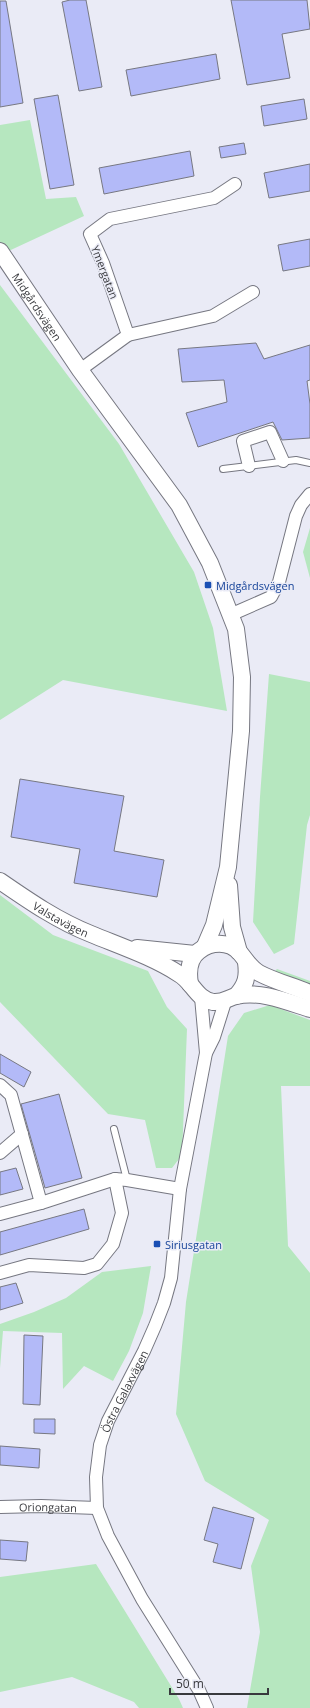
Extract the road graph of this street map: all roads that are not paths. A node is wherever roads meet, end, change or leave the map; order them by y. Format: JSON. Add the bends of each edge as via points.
{"nodes":[{"id":1,"x":235,"y":184,"type":"dead end"},
{"id":2,"x":0,"y":251,"type":"edge"},
{"id":3,"x":253,"y":292,"type":"dead end"},
{"id":4,"x":128,"y":335,"type":"junction"},
{"id":5,"x":80,"y":370,"type":"junction"},
{"id":6,"x":283,"y":461,"type":"junction"},
{"id":7,"x":310,"y":463,"type":"edge"},
{"id":8,"x":249,"y":466,"type":"junction"},
{"id":9,"x":223,"y":469,"type":"dead end"},
{"id":10,"x":310,"y":494,"type":"edge"},
{"id":11,"x":230,"y":615,"type":"junction"},
{"id":12,"x":228,"y":867,"type":"junction"},
{"id":13,"x":0,"y":880,"type":"edge"},
{"id":14,"x":128,"y":948,"type":"junction"},
{"id":15,"x":200,"y":950,"type":"junction"},
{"id":16,"x":242,"y":957,"type":"junction"},
{"id":17,"x":190,"y":984,"type":"junction"},
{"id":18,"x":310,"y":993,"type":"edge"},
{"id":19,"x":201,"y":997,"type":"junction"},
{"id":20,"x":231,"y":999,"type":"junction"},
{"id":21,"x":310,"y":1009,"type":"edge"},
{"id":22,"x":206,"y":1053,"type":"junction"},
{"id":23,"x":0,"y":1086,"type":"edge"},
{"id":24,"x":114,"y":1129,"type":"dead end"},
{"id":25,"x":22,"y":1134,"type":"junction"},
{"id":26,"x":0,"y":1153,"type":"edge"},
{"id":27,"x":121,"y":1180,"type":"junction"},
{"id":28,"x":180,"y":1189,"type":"junction"},
{"id":29,"x":41,"y":1203,"type":"junction"},
{"id":30,"x":0,"y":1214,"type":"edge"},
{"id":31,"x":0,"y":1273,"type":"edge"},
{"id":32,"x":0,"y":1508,"type":"edge"},
{"id":33,"x":97,"y":1508,"type":"junction"},
{"id":34,"x":206,"y":1708,"type":"edge"}],
"edges":[{"from":1,"to":4,"type":"street","name":"Ymergatan","via":[[214,198],[110,219],[90,234]]},
{"from":2,"to":5,"type":"street","name":"Midgårdsvägen"},
{"from":3,"to":4,"type":"street","via":[[213,316]]},
{"from":4,"to":5,"type":"street"},
{"from":5,"to":11,"type":"street","name":"Midgårdsvägen","via":[[180,505],[210,563]]},
{"from":6,"to":7,"type":"lane"},
{"from":6,"to":8,"type":"lane"},
{"from":6,"to":8,"type":"street","via":[[270,432],[243,441]]},
{"from":8,"to":9,"type":"lane"},
{"from":10,"to":11,"type":"street","via":[[296,516],[279,582],[272,597]]},
{"from":11,"to":12,"type":"street","name":"Midgårdsvägen","via":[[236,629],[242,677],[241,731]]},
{"from":12,"to":15,"type":"street","name":"Midgårdsvägen","via":[[214,925]]},
{"from":12,"to":16,"type":"street","name":"Midgårdsvägen","via":[[232,927]]},
{"from":13,"to":14,"type":"street","name":"Valstavägen","via":[[38,908],[90,934]]},
{"from":14,"to":15,"type":"street","name":"Valstavägen"},
{"from":14,"to":17,"type":"street","name":"Valstavägen","via":[[180,974]]},
{"from":15,"to":16,"type":"street","name":"Valstavägen","via":[[217,943],[229,945]]},
{"from":15,"to":17,"type":"street","via":[[189,965]]},
{"from":16,"to":18,"type":"street","name":"Valstavägen","via":[[258,973]]},
{"from":16,"to":20,"type":"street","via":[[248,975],[244,986]]},
{"from":17,"to":19,"type":"street","name":"Valstavägen"},
{"from":19,"to":20,"type":"street","via":[[213,1002]]},
{"from":19,"to":22,"type":"street","name":"Östra Galaxvägen"},
{"from":20,"to":21,"type":"street","via":[[264,995]]},
{"from":20,"to":22,"type":"street","name":"Östra Galaxvägen"},
{"from":22,"to":28,"type":"street","name":"Östra Galaxvägen"},
{"from":23,"to":25,"type":"street","via":[[11,1095]]},
{"from":24,"to":27,"type":"lane"},
{"from":25,"to":26,"type":"street"},
{"from":25,"to":29,"type":"street"},
{"from":27,"to":28,"type":"street"},
{"from":27,"to":29,"type":"street"},
{"from":27,"to":31,"type":"street","via":[[122,1213],[113,1244],[97,1264],[84,1268],[29,1265]]},
{"from":28,"to":33,"type":"street","name":"Östra Galaxvägen","via":[[166,1296],[155,1326],[108,1421],[100,1445],[96,1477]]},
{"from":29,"to":30,"type":"street"},
{"from":32,"to":33,"type":"street","name":"Oriongatan"},
{"from":33,"to":34,"type":"street","name":"Östra Galaxvägen","via":[[121,1562],[199,1690]]}]}
